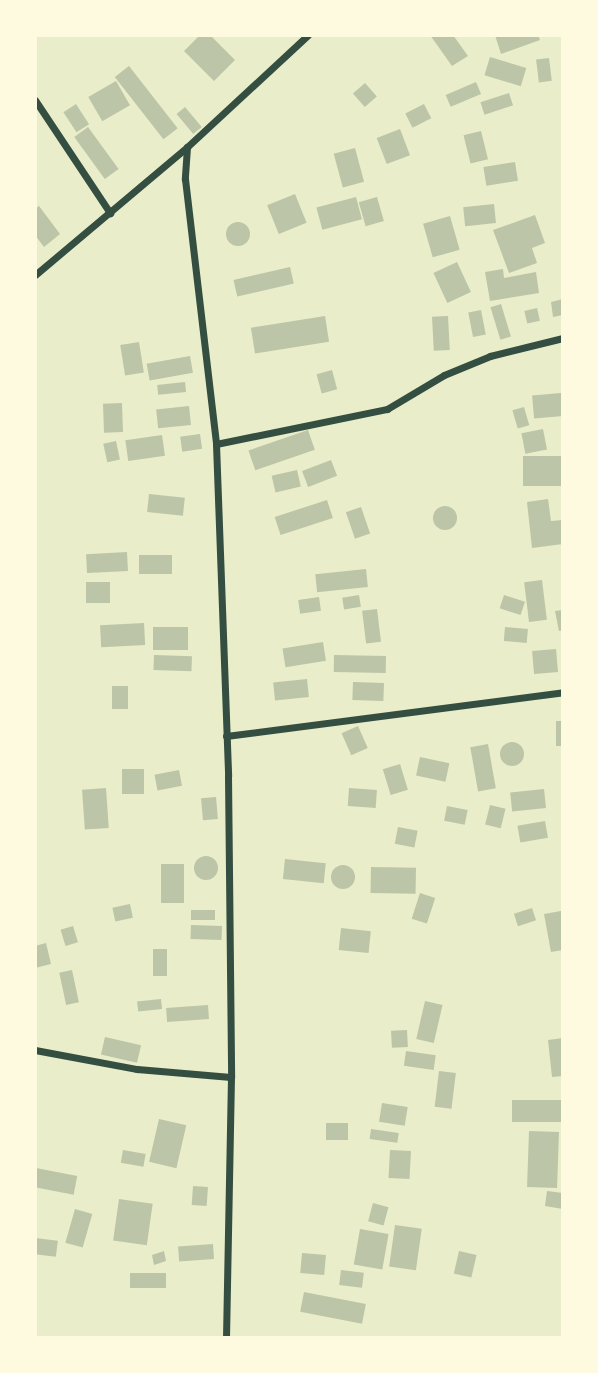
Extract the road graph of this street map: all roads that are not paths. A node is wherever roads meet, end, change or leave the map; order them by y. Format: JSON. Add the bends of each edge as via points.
{"nodes":[{"id":1,"x":308,"y":35,"type":"edge"},
{"id":2,"x":35,"y":100,"type":"edge"},
{"id":3,"x":187,"y":146,"type":"junction"},
{"id":4,"x":110,"y":213,"type":"junction"},
{"id":5,"x":35,"y":275,"type":"edge"},
{"id":6,"x":563,"y":338,"type":"edge"},
{"id":7,"x":216,"y":444,"type":"junction"},
{"id":8,"x":563,"y":692,"type":"edge"},
{"id":9,"x":226,"y":736,"type":"junction"},
{"id":10,"x":35,"y":1049,"type":"edge"},
{"id":11,"x":231,"y":1077,"type":"junction"},
{"id":12,"x":226,"y":1338,"type":"edge"}],
"edges":[{"from":1,"to":3,"type":"street"},
{"from":2,"to":4,"type":"street"},
{"from":3,"to":4,"type":"street"},
{"from":3,"to":7,"type":"street","via":[[185,179]]},
{"from":4,"to":5,"type":"street"},
{"from":6,"to":7,"type":"street","via":[[489,356],[444,375],[387,409]]},
{"from":7,"to":9,"type":"street"},
{"from":8,"to":9,"type":"street"},
{"from":9,"to":11,"type":"street"},
{"from":10,"to":11,"type":"street","via":[[137,1069]]},
{"from":11,"to":12,"type":"street"}]}
